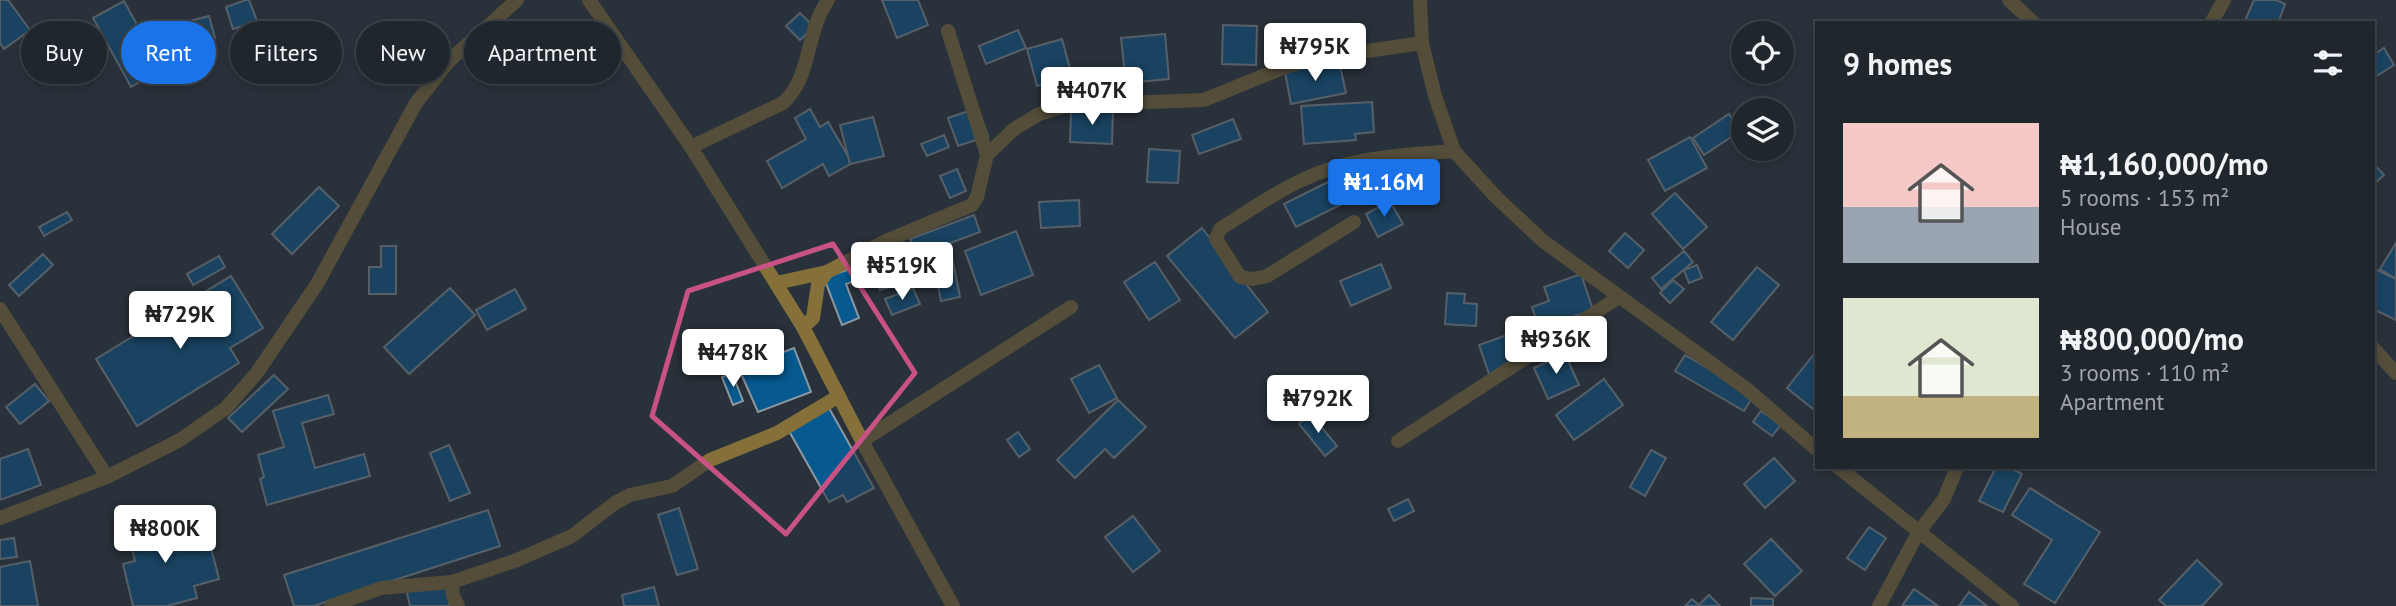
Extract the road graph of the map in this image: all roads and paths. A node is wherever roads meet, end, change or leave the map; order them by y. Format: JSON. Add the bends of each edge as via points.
{"nodes":[{"id":1,"x":517,"y":0,"type":"edge"},
{"id":2,"x":589,"y":0,"type":"edge"},
{"id":3,"x":828,"y":0,"type":"edge"},
{"id":4,"x":1420,"y":0,"type":"edge"},
{"id":5,"x":2009,"y":0,"type":"edge"},
{"id":6,"x":2224,"y":0,"type":"edge"},
{"id":7,"x":2032,"y":21,"type":"edge"},
{"id":8,"x":2212,"y":21,"type":"edge"},
{"id":9,"x":948,"y":31,"type":"dead end"},
{"id":10,"x":1422,"y":43,"type":"junction"},
{"id":11,"x":691,"y":147,"type":"junction"},
{"id":12,"x":1454,"y":151,"type":"junction"},
{"id":13,"x":987,"y":155,"type":"junction"},
{"id":14,"x":1354,"y":222,"type":"dead end"},
{"id":15,"x":827,"y":272,"type":"junction"},
{"id":16,"x":776,"y":283,"type":"junction"},
{"id":17,"x":1619,"y":297,"type":"junction"},
{"id":18,"x":1072,"y":307,"type":"dead end"},
{"id":19,"x":0,"y":309,"type":"edge"},
{"id":20,"x":803,"y":327,"type":"junction"},
{"id":21,"x":2375,"y":350,"type":"edge"},
{"id":22,"x":2396,"y":373,"type":"edge"},
{"id":23,"x":839,"y":396,"type":"junction"},
{"id":24,"x":862,"y":441,"type":"junction"},
{"id":25,"x":1398,"y":441,"type":"dead end"},
{"id":26,"x":1815,"y":448,"type":"edge"},
{"id":27,"x":1840,"y":469,"type":"edge"},
{"id":28,"x":1955,"y":469,"type":"edge"},
{"id":29,"x":107,"y":477,"type":"junction"},
{"id":30,"x":0,"y":518,"type":"edge"},
{"id":31,"x":1918,"y":533,"type":"junction"},
{"id":32,"x":453,"y":582,"type":"junction"},
{"id":33,"x":331,"y":606,"type":"edge"},
{"id":34,"x":458,"y":606,"type":"edge"},
{"id":35,"x":953,"y":606,"type":"edge"},
{"id":36,"x":1879,"y":606,"type":"edge"},
{"id":37,"x":2012,"y":606,"type":"edge"}],
"edges":[{"from":1,"to":29,"type":"street","via":[[450,60],[416,103],[317,284],[256,374],[226,408],[180,440]]},
{"from":2,"to":11,"type":"street"},
{"from":3,"to":11,"type":"street","via":[[814,24],[795,93]]},
{"from":4,"to":10,"type":"street"},
{"from":5,"to":7,"type":"street"},
{"from":6,"to":8,"type":"street"},
{"from":9,"to":13,"type":"street"},
{"from":10,"to":12,"type":"street"},
{"from":10,"to":13,"type":"street","via":[[1312,59],[1204,100],[1069,105],[1022,124]]},
{"from":11,"to":16,"type":"street"},
{"from":12,"to":14,"type":"street","via":[[1339,166],[1300,181],[1220,229],[1216,239],[1240,277],[1253,279],[1267,276]]},
{"from":12,"to":17,"type":"street","via":[[1543,241]]},
{"from":13,"to":15,"type":"street","via":[[972,205]]},
{"from":15,"to":16,"type":"street"},
{"from":15,"to":20,"type":"street","via":[[818,284],[813,318]]},
{"from":16,"to":20,"type":"street"},
{"from":17,"to":25,"type":"street"},
{"from":17,"to":26,"type":"street","via":[[1748,390]]},
{"from":18,"to":24,"type":"street"},
{"from":19,"to":29,"type":"street"},
{"from":20,"to":23,"type":"street"},
{"from":21,"to":22,"type":"street"},
{"from":23,"to":24,"type":"street"},
{"from":23,"to":32,"type":"street","via":[[777,433],[710,460],[672,486],[630,495],[572,537]]},
{"from":24,"to":35,"type":"street"},
{"from":27,"to":31,"type":"street"},
{"from":28,"to":31,"type":"street","via":[[1944,499]]},
{"from":29,"to":30,"type":"street"},
{"from":31,"to":36,"type":"street"},
{"from":31,"to":37,"type":"street"},
{"from":32,"to":33,"type":"street","via":[[381,588]]},
{"from":32,"to":34,"type":"street"}]}
